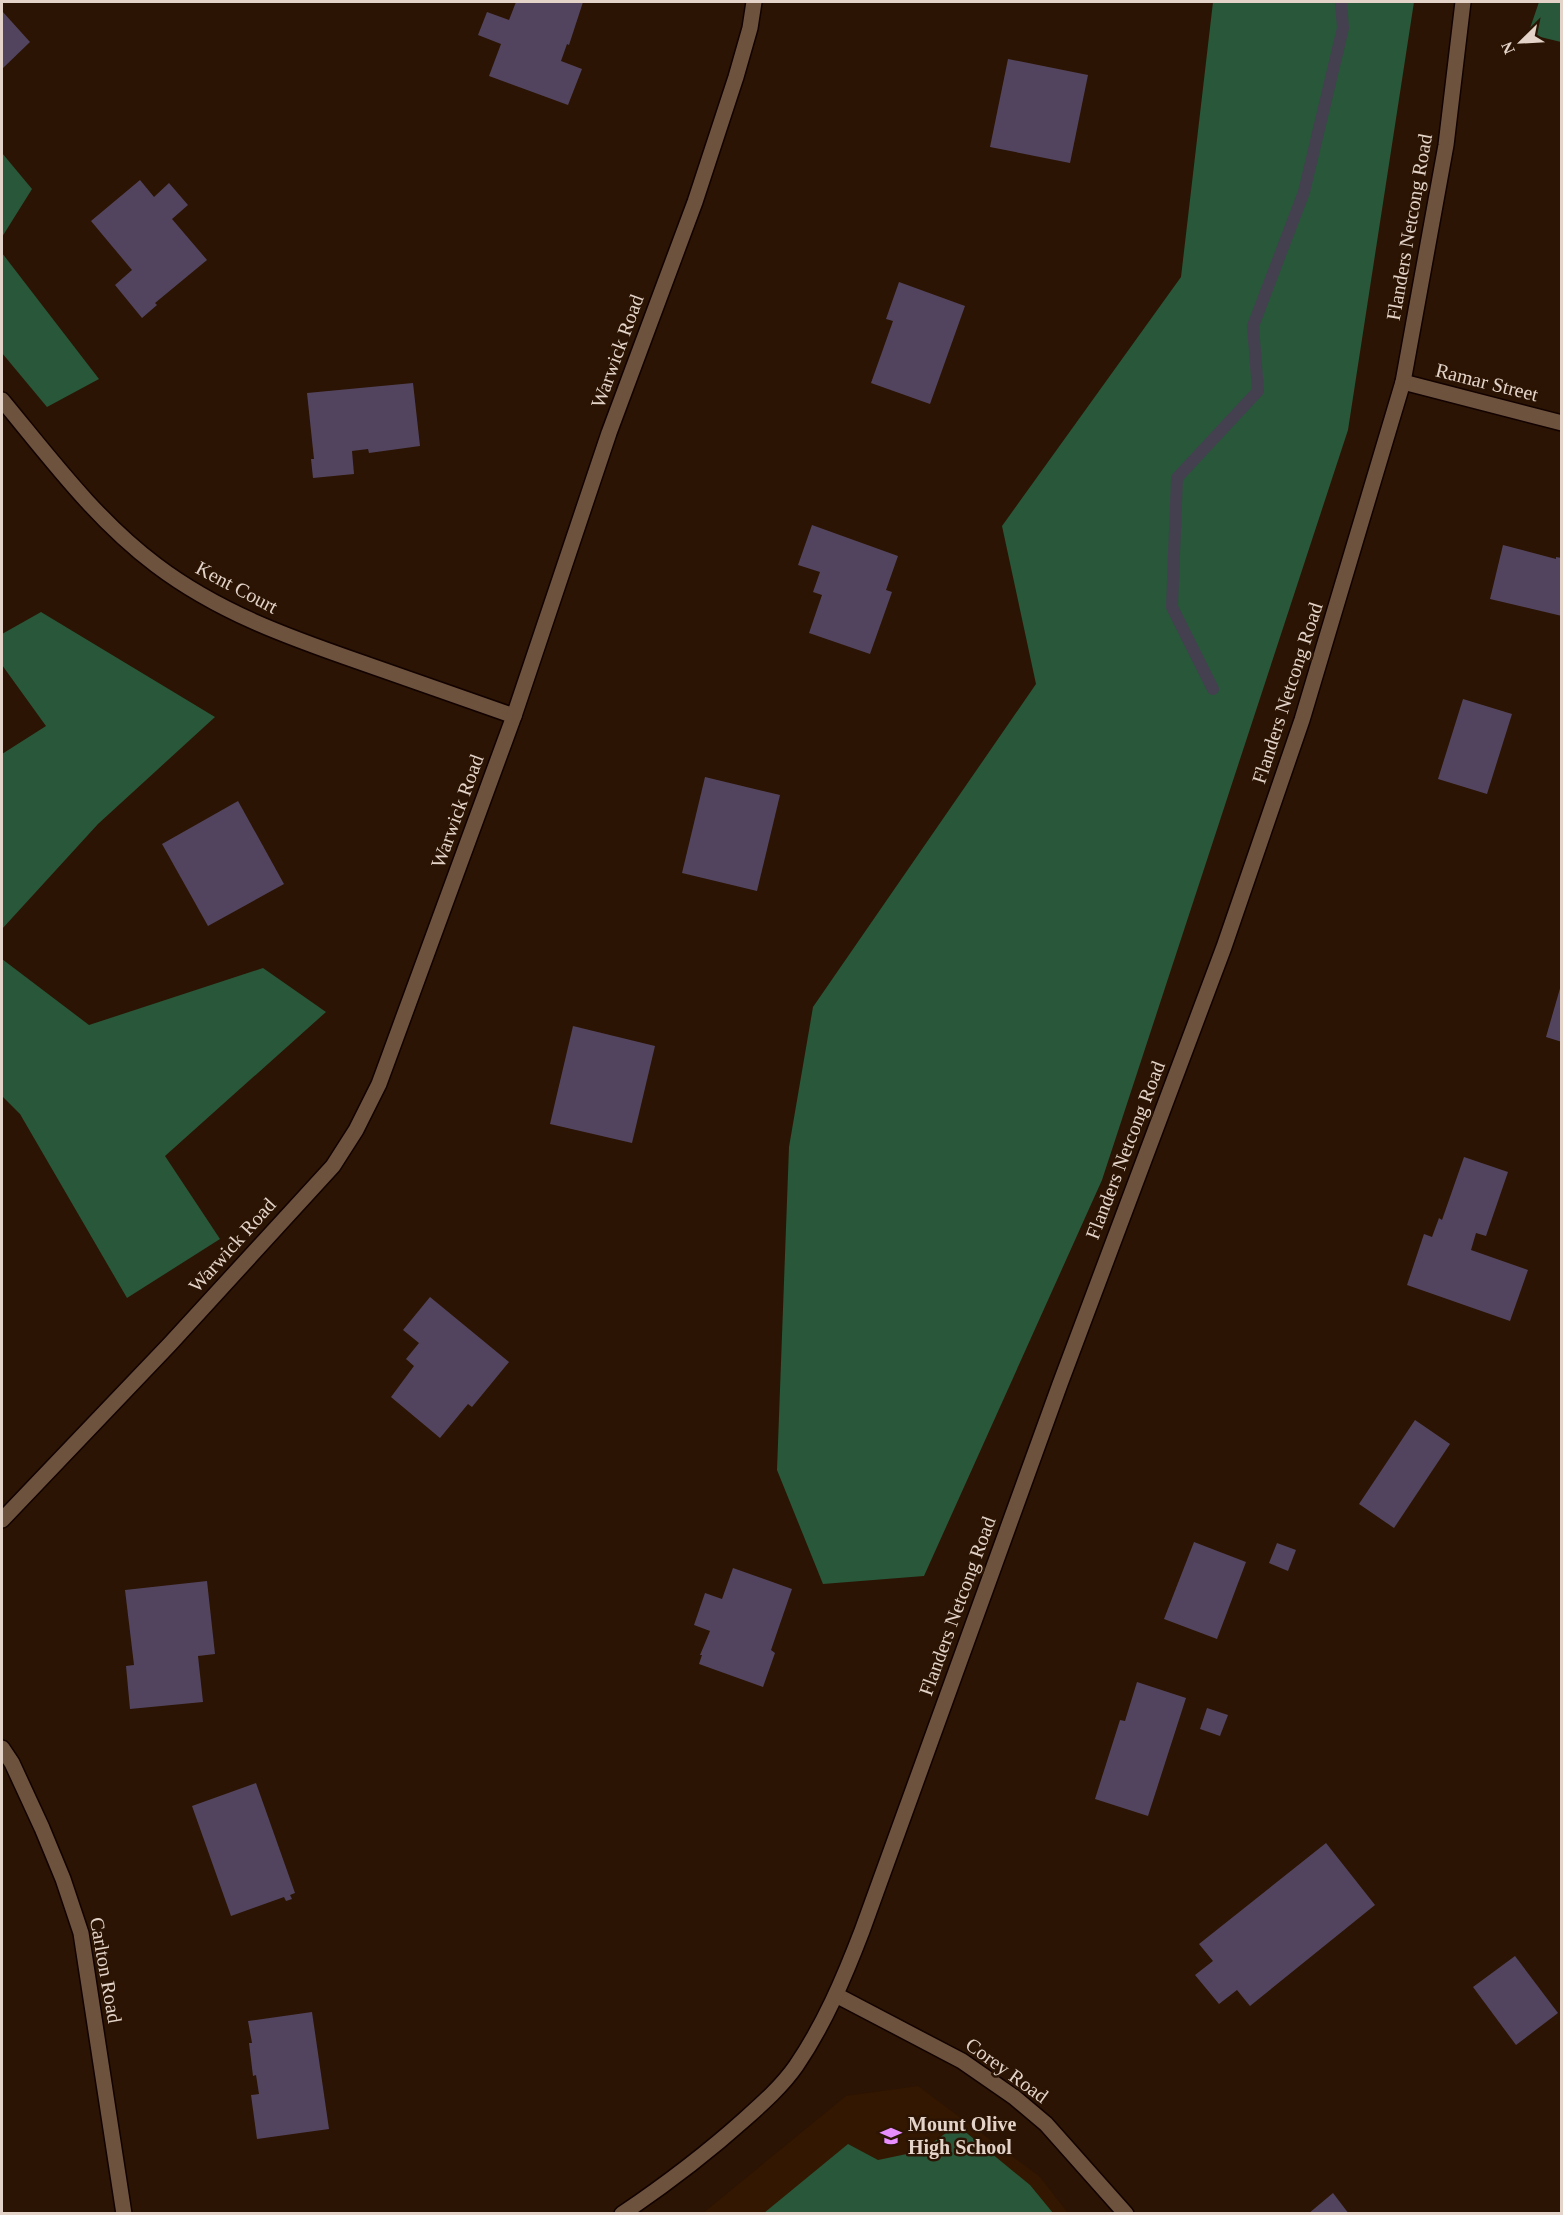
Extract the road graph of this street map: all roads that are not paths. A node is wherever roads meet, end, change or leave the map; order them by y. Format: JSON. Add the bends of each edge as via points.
{"nodes":[{"id":1,"x":754,"y":2,"type":"edge"},
{"id":2,"x":1463,"y":2,"type":"edge"},
{"id":3,"x":1403,"y":382,"type":"junction"},
{"id":4,"x":2,"y":400,"type":"edge"},
{"id":5,"x":1562,"y":423,"type":"edge"},
{"id":6,"x":514,"y":716,"type":"junction"},
{"id":7,"x":2,"y":1520,"type":"edge"},
{"id":8,"x":2,"y":1748,"type":"edge"},
{"id":9,"x":836,"y":1995,"type":"junction"},
{"id":10,"x":124,"y":2214,"type":"edge"},
{"id":11,"x":622,"y":2214,"type":"edge"},
{"id":12,"x":1126,"y":2214,"type":"edge"}],
"edges":[{"from":1,"to":6,"type":"street","name":"Warwick Road","via":[[736,76],[695,202],[609,433]]},
{"from":2,"to":3,"type":"street","name":"Flanders Netcong Road","via":[[1446,146]]},
{"from":3,"to":5,"type":"street","name":"Ramar Street"},
{"from":3,"to":9,"type":"street","name":"Flanders Netcong Road","via":[[1302,720],[1224,947]]},
{"from":4,"to":6,"type":"street","name":"Kent Court","via":[[113,529],[156,565],[221,607],[290,638]]},
{"from":6,"to":7,"type":"street","name":"Warwick Road","via":[[379,1084],[356,1130],[325,1174]]},
{"from":8,"to":10,"type":"street","name":"Carlton Road","via":[[42,1828],[81,1933]]},
{"from":9,"to":11,"type":"street","name":"Flanders Netcong Road","via":[[795,2068],[776,2090],[713,2147]]},
{"from":9,"to":12,"type":"street","name":"Corey Road","via":[[962,2061],[1014,2097],[1046,2124]]}]}
